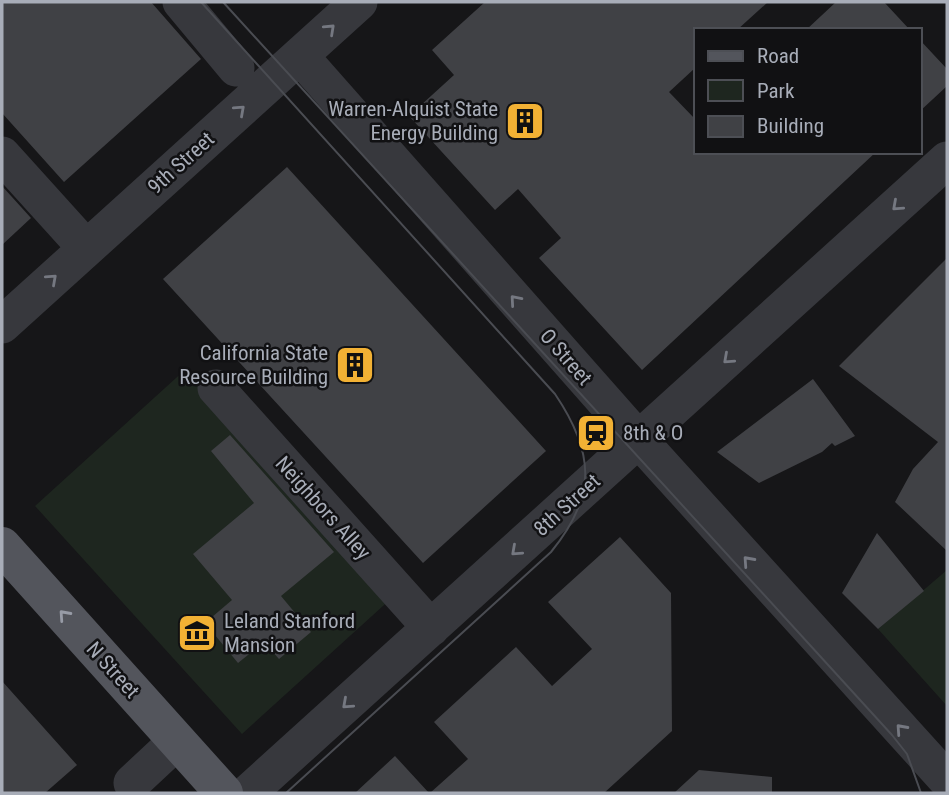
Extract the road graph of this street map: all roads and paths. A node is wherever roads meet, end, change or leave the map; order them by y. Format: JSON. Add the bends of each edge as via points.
{"nodes":[{"id":1,"x":180,"y":2,"type":"edge"},
{"id":2,"x":359,"y":2,"type":"edge"},
{"id":3,"x":300,"y":56,"type":"junction"},
{"id":4,"x":236,"y":68,"type":"dead end"},
{"id":5,"x":2,"y":155,"type":"edge"},
{"id":6,"x":947,"y":160,"type":"edge"},
{"id":7,"x":86,"y":248,"type":"junction"},
{"id":8,"x":2,"y":325,"type":"edge"},
{"id":9,"x":216,"y":388,"type":"dead end"},
{"id":10,"x":639,"y":440,"type":"junction"},
{"id":11,"x":2,"y":546,"type":"edge"},
{"id":12,"x":431,"y":628,"type":"junction"},
{"id":13,"x":177,"y":741,"type":"junction"},
{"id":14,"x":947,"y":780,"type":"edge"},
{"id":15,"x":132,"y":783,"type":"dead end"},
{"id":16,"x":224,"y":793,"type":"edge"},
{"id":17,"x":248,"y":793,"type":"edge"}],
"edges":[{"from":1,"to":4,"type":"street"},
{"from":3,"to":2,"type":"street","name":"9th Street","one_way":true},
{"from":7,"to":3,"type":"street","name":"9th Street","one_way":true},
{"from":10,"to":3,"type":"street","name":"O Street","one_way":true},
{"from":5,"to":7,"type":"street"},
{"from":6,"to":10,"type":"street","name":"8th Street","one_way":true},
{"from":8,"to":7,"type":"street","name":"9th Street","one_way":true},
{"from":9,"to":12,"type":"street","name":"Neighbors Alley"},
{"from":10,"to":12,"type":"street","name":"8th Street","one_way":true},
{"from":14,"to":10,"type":"street","name":"O Street","one_way":true},
{"from":13,"to":11,"type":"main road","name":"N Street","one_way":true},
{"from":12,"to":17,"type":"street","name":"8th Street","one_way":true},
{"from":13,"to":15,"type":"street"},
{"from":13,"to":16,"type":"main road","name":"N Street"}]}
